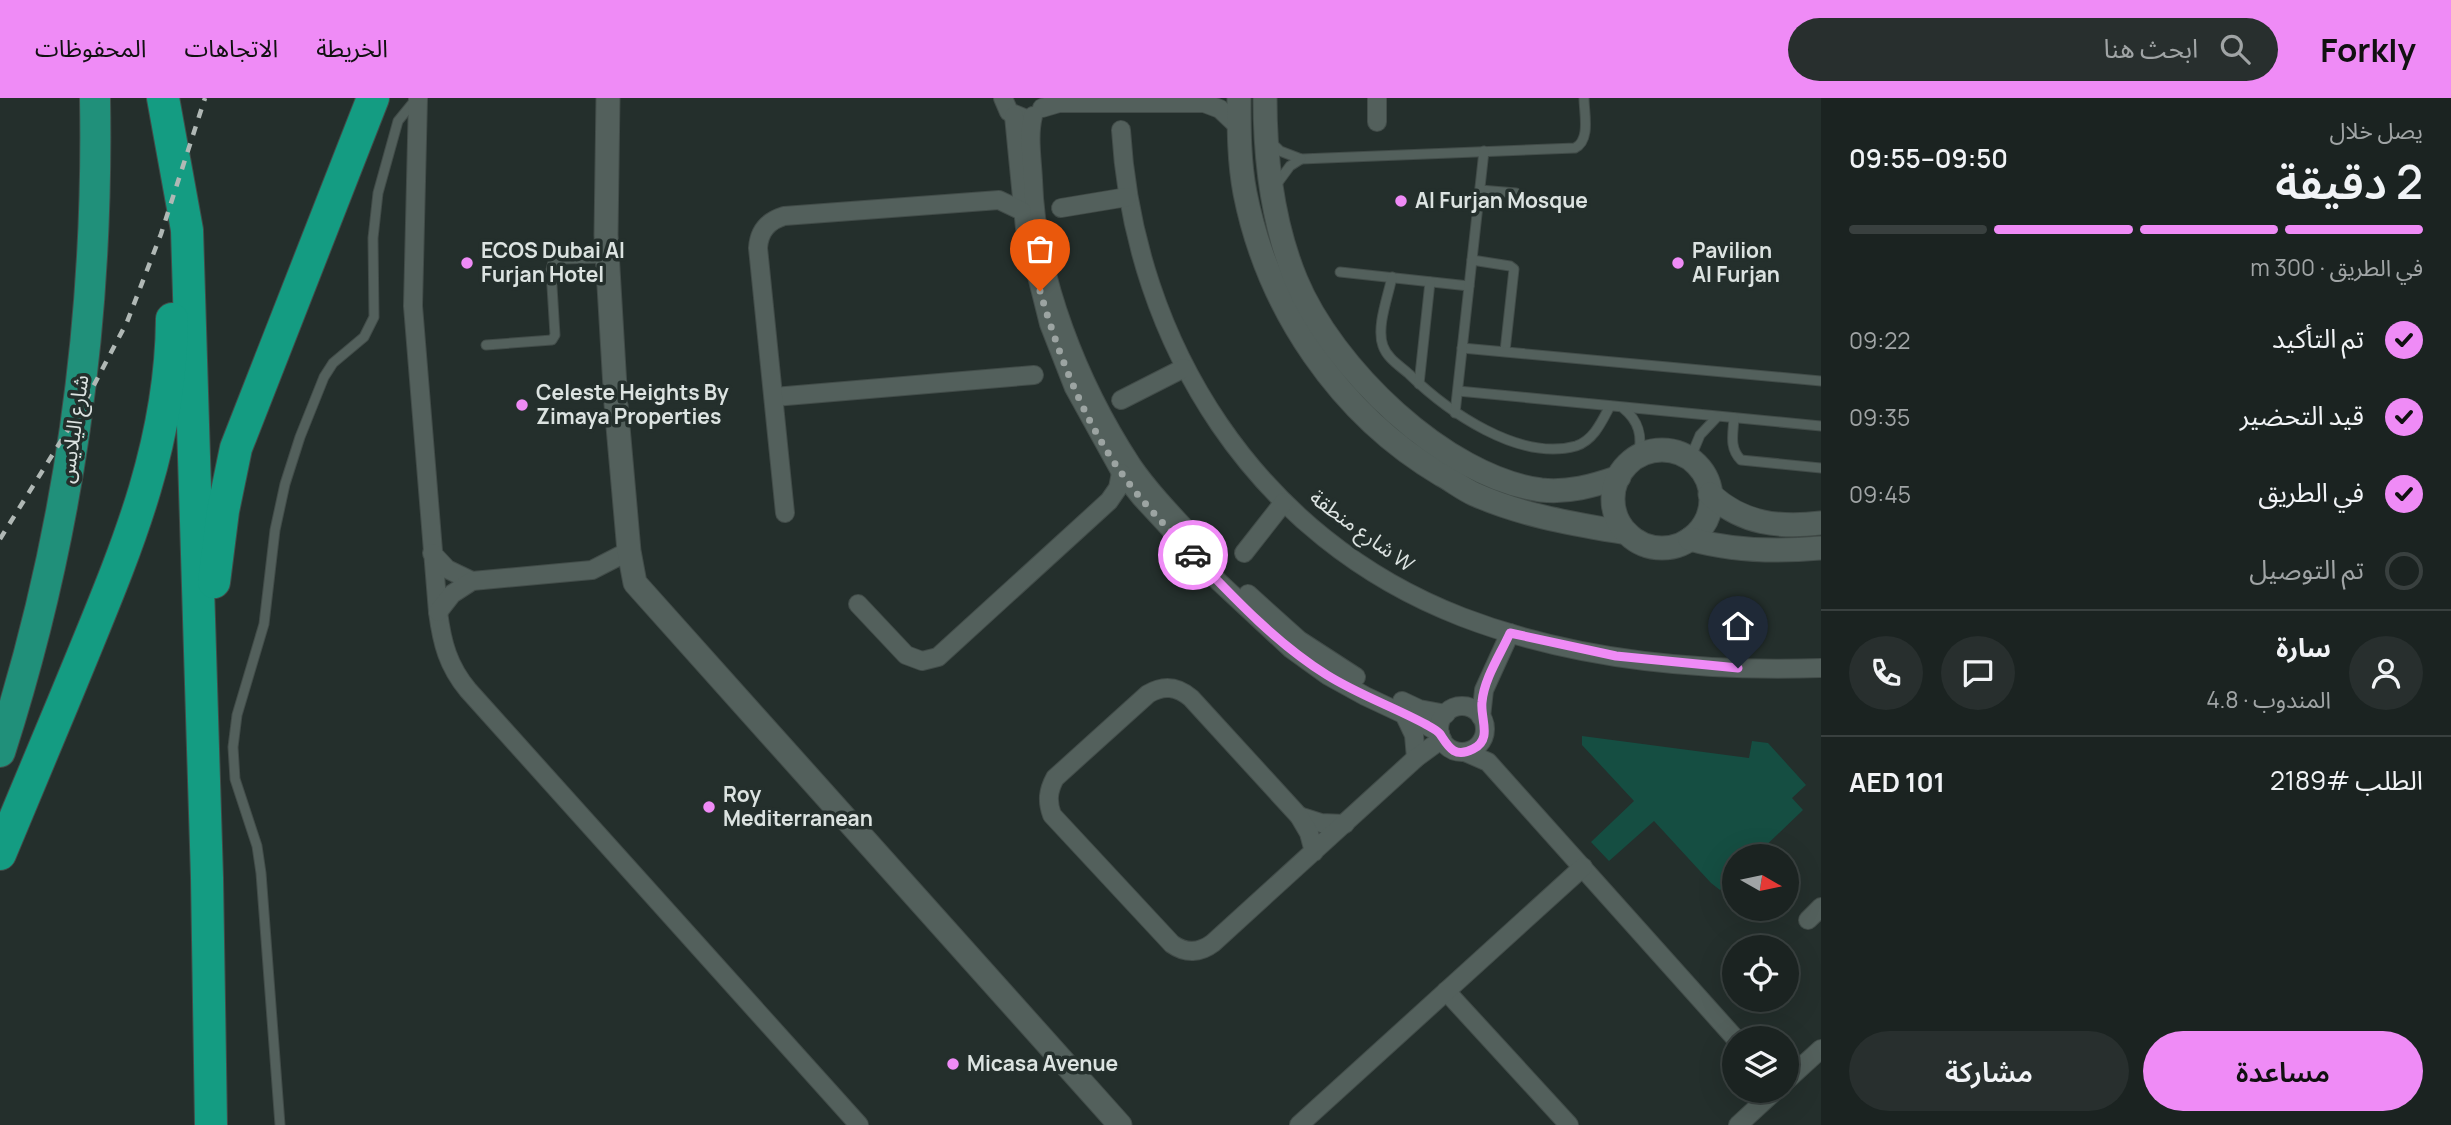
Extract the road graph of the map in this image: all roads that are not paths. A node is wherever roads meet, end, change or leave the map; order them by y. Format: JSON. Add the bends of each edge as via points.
{"nodes":[{"id":1,"x":94,"y":98,"type":"edge"},
{"id":2,"x":163,"y":98,"type":"edge"},
{"id":3,"x":373,"y":98,"type":"edge"},
{"id":4,"x":418,"y":98,"type":"edge"},
{"id":5,"x":608,"y":98,"type":"edge"},
{"id":6,"x":1003,"y":98,"type":"edge"},
{"id":7,"x":1239,"y":98,"type":"edge"},
{"id":8,"x":1265,"y":98,"type":"edge"},
{"id":9,"x":1377,"y":98,"type":"edge"},
{"id":10,"x":1584,"y":98,"type":"edge"},
{"id":11,"x":1040,"y":107,"type":"edge"},
{"id":12,"x":1014,"y":116,"type":"junction"},
{"id":13,"x":1377,"y":122,"type":"dead end"},
{"id":14,"x":1239,"y":127,"type":"junction"},
{"id":15,"x":1121,"y":130,"type":"dead end"},
{"id":16,"x":1265,"y":135,"type":"junction"},
{"id":17,"x":169,"y":136,"type":"junction"},
{"id":18,"x":1484,"y":151,"type":"junction"},
{"id":19,"x":1301,"y":159,"type":"junction"},
{"id":20,"x":1020,"y":184,"type":"junction"},
{"id":21,"x":1480,"y":190,"type":"junction"},
{"id":22,"x":1516,"y":193,"type":"dead end"},
{"id":23,"x":1127,"y":197,"type":"junction"},
{"id":24,"x":999,"y":200,"type":"junction"},
{"id":25,"x":1273,"y":200,"type":"junction"},
{"id":26,"x":1061,"y":208,"type":"dead end"},
{"id":27,"x":1022,"y":211,"type":"junction"},
{"id":28,"x":607,"y":258,"type":"junction"},
{"id":29,"x":1472,"y":260,"type":"junction"},
{"id":30,"x":1340,"y":272,"type":"dead end"},
{"id":31,"x":1392,"y":278,"type":"junction"},
{"id":32,"x":1430,"y":282,"type":"junction"},
{"id":33,"x":1469,"y":286,"type":"junction"},
{"id":34,"x":486,"y":345,"type":"dead end"},
{"id":35,"x":1462,"y":348,"type":"junction"},
{"id":36,"x":1505,"y":351,"type":"junction"},
{"id":37,"x":1184,"y":368,"type":"junction"},
{"id":38,"x":1034,"y":375,"type":"dead end"},
{"id":39,"x":1821,"y":382,"type":"edge"},
{"id":40,"x":1419,"y":384,"type":"junction"},
{"id":41,"x":1458,"y":391,"type":"junction"},
{"id":42,"x":774,"y":397,"type":"junction"},
{"id":43,"x":1121,"y":400,"type":"dead end"},
{"id":44,"x":1610,"y":406,"type":"junction"},
{"id":45,"x":1622,"y":407,"type":"junction"},
{"id":46,"x":1455,"y":413,"type":"junction"},
{"id":47,"x":1717,"y":416,"type":"junction"},
{"id":48,"x":1734,"y":418,"type":"junction"},
{"id":49,"x":1821,"y":426,"type":"edge"},
{"id":50,"x":1638,"y":456,"type":"junction"},
{"id":51,"x":1690,"y":459,"type":"junction"},
{"id":52,"x":1821,"y":468,"type":"edge"},
{"id":53,"x":1121,"y":473,"type":"junction"},
{"id":54,"x":1619,"y":477,"type":"junction"},
{"id":55,"x":1710,"y":494,"type":"junction"},
{"id":56,"x":1141,"y":499,"type":"junction"},
{"id":57,"x":1109,"y":500,"type":"junction"},
{"id":58,"x":1284,"y":502,"type":"junction"},
{"id":59,"x":785,"y":513,"type":"dead end"},
{"id":60,"x":1821,"y":523,"type":"edge"},
{"id":61,"x":1627,"y":533,"type":"junction"},
{"id":62,"x":1690,"y":539,"type":"junction"},
{"id":63,"x":1821,"y":548,"type":"edge"},
{"id":64,"x":629,"y":551,"type":"junction"},
{"id":65,"x":1244,"y":553,"type":"dead end"},
{"id":66,"x":432,"y":554,"type":"junction"},
{"id":67,"x":592,"y":570,"type":"junction"},
{"id":68,"x":472,"y":581,"type":"junction"},
{"id":69,"x":635,"y":583,"type":"junction"},
{"id":70,"x":858,"y":604,"type":"dead end"},
{"id":71,"x":438,"y":612,"type":"junction"},
{"id":72,"x":1510,"y":633,"type":"junction"},
{"id":73,"x":200,"y":641,"type":"junction"},
{"id":74,"x":1821,"y":668,"type":"edge"},
{"id":75,"x":1484,"y":690,"type":"junction"},
{"id":76,"x":1465,"y":706,"type":"junction"},
{"id":77,"x":1446,"y":713,"type":"junction"},
{"id":78,"x":1404,"y":714,"type":"junction"},
{"id":79,"x":1481,"y":717,"type":"junction"},
{"id":80,"x":1441,"y":736,"type":"junction"},
{"id":81,"x":1483,"y":739,"type":"junction"},
{"id":82,"x":0,"y":752,"type":"edge"},
{"id":83,"x":1465,"y":752,"type":"junction"},
{"id":84,"x":1416,"y":758,"type":"junction"},
{"id":85,"x":1488,"y":762,"type":"junction"},
{"id":86,"x":1299,"y":816,"type":"junction"},
{"id":87,"x":1345,"y":824,"type":"junction"},
{"id":88,"x":1314,"y":852,"type":"junction"},
{"id":89,"x":0,"y":854,"type":"edge"},
{"id":90,"x":1583,"y":867,"type":"junction"},
{"id":91,"x":1446,"y":991,"type":"junction"},
{"id":92,"x":1724,"y":1026,"type":"edge"},
{"id":93,"x":1821,"y":1049,"type":"edge"},
{"id":94,"x":1799,"y":1069,"type":"edge"},
{"id":95,"x":1762,"y":1103,"type":"edge"},
{"id":96,"x":1310,"y":1122,"type":"edge"},
{"id":97,"x":211,"y":1125,"type":"edge"},
{"id":98,"x":280,"y":1125,"type":"edge"},
{"id":99,"x":859,"y":1125,"type":"edge"},
{"id":100,"x":1120,"y":1125,"type":"edge"},
{"id":101,"x":1569,"y":1125,"type":"edge"},
{"id":102,"x":1738,"y":1125,"type":"edge"}],
"edges":[{"from":1,"to":82,"type":"highway","name":"شارع اليلايس","via":[[91,294],[70,466],[32,645]]},
{"from":2,"to":17,"type":"highway"},
{"from":3,"to":73,"type":"highway","via":[[236,447],[212,601]]},
{"from":4,"to":66,"type":"street","via":[[413,306]]},
{"from":4,"to":98,"type":"lane","via":[[398,121],[378,193],[373,238],[374,317],[363,337],[324,377],[285,484],[264,624],[234,731],[235,779],[261,873]]},
{"from":5,"to":28,"type":"street"},
{"from":6,"to":12,"type":"street"},
{"from":7,"to":14,"type":"street"},
{"from":8,"to":16,"type":"street"},
{"from":9,"to":13,"type":"street"},
{"from":10,"to":18,"type":"lane","via":[[1585,137],[1579,147]]},
{"from":11,"to":12,"type":"street","via":[[1021,118]]},
{"from":11,"to":14,"type":"street","via":[[1059,103],[1204,103],[1220,109]]},
{"from":11,"to":77,"type":"street","via":[[1031,129],[1033,195],[1044,257],[1086,383],[1132,464],[1204,549],[1299,640],[1369,685],[1419,709]]},
{"from":12,"to":20,"type":"street"},
{"from":14,"to":61,"type":"street","via":[[1244,191],[1269,275],[1306,341],[1358,410],[1422,463],[1472,493],[1527,514]]},
{"from":15,"to":23,"type":"street","name":"شارع منطقة W"},
{"from":16,"to":19,"type":"lane","via":[[1280,151]]},
{"from":16,"to":25,"type":"street"},
{"from":17,"to":73,"type":"highway","via":[[187,230]]},
{"from":17,"to":89,"type":"highway","via":[[172,334],[158,443],[127,549]]},
{"from":18,"to":19,"type":"lane"},
{"from":18,"to":21,"type":"lane"},
{"from":19,"to":25,"type":"lane","via":[[1281,175]]},
{"from":20,"to":24,"type":"street"},
{"from":20,"to":27,"type":"street"},
{"from":21,"to":22,"type":"lane"},
{"from":21,"to":29,"type":"lane"},
{"from":23,"to":26,"type":"street"},
{"from":23,"to":37,"type":"street","name":"شارع منطقة W","via":[[1144,269]]},
{"from":24,"to":27,"type":"street"},
{"from":24,"to":42,"type":"street","via":[[784,216],[766,226],[758,248]]},
{"from":25,"to":54,"type":"street","via":[[1289,261],[1308,304],[1370,389],[1408,423],[1459,458],[1517,485],[1569,490]]},
{"from":27,"to":53,"type":"street","via":[[1031,260],[1061,356],[1089,419]]},
{"from":28,"to":34,"type":"lane","via":[[554,262],[552,340]]},
{"from":28,"to":64,"type":"street"},
{"from":29,"to":33,"type":"lane"},
{"from":29,"to":36,"type":"lane","via":[[1514,269]]},
{"from":30,"to":31,"type":"lane"},
{"from":31,"to":32,"type":"lane"},
{"from":31,"to":40,"type":"lane","via":[[1383,347]]},
{"from":32,"to":33,"type":"lane"},
{"from":32,"to":40,"type":"lane"},
{"from":33,"to":35,"type":"lane"},
{"from":35,"to":36,"type":"lane"},
{"from":35,"to":41,"type":"lane"},
{"from":36,"to":39,"type":"lane"},
{"from":37,"to":43,"type":"street"},
{"from":37,"to":58,"type":"street","name":"شارع منطقة W","via":[[1238,451]]},
{"from":38,"to":42,"type":"street"},
{"from":40,"to":46,"type":"lane"},
{"from":41,"to":44,"type":"lane"},
{"from":41,"to":46,"type":"lane"},
{"from":42,"to":59,"type":"street"},
{"from":44,"to":45,"type":"lane"},
{"from":44,"to":46,"type":"lane","via":[[1588,439],[1577,446],[1553,448],[1506,439]]},
{"from":45,"to":47,"type":"lane"},
{"from":45,"to":50,"type":"lane","via":[[1637,423]]},
{"from":47,"to":48,"type":"lane"},
{"from":47,"to":51,"type":"lane","via":[[1700,435]]},
{"from":48,"to":49,"type":"lane"},
{"from":48,"to":52,"type":"lane","via":[[1732,446],[1741,460]]},
{"from":50,"to":51,"type":"street","via":[[1665,450]]},
{"from":50,"to":54,"type":"street"},
{"from":51,"to":55,"type":"street","via":[[1707,480]]},
{"from":53,"to":56,"type":"street"},
{"from":53,"to":57,"type":"street"},
{"from":54,"to":61,"type":"street","via":[[1615,512]]},
{"from":55,"to":60,"type":"street","via":[[1737,514],[1769,525]]},
{"from":55,"to":62,"type":"street","via":[[1706,519]]},
{"from":56,"to":57,"type":"street"},
{"from":56,"to":78,"type":"street","via":[[1229,592],[1291,649],[1365,696]]},
{"from":57,"to":70,"type":"street","via":[[933,660],[906,655]]},
{"from":58,"to":65,"type":"street"},
{"from":58,"to":72,"type":"street","name":"شارع منطقة W","via":[[1324,537],[1412,594]]},
{"from":61,"to":62,"type":"street","via":[[1651,547],[1664,548]]},
{"from":62,"to":63,"type":"street","via":[[1758,550]]},
{"from":64,"to":67,"type":"street"},
{"from":64,"to":69,"type":"street"},
{"from":66,"to":68,"type":"street","via":[[447,569]]},
{"from":66,"to":71,"type":"street"},
{"from":67,"to":68,"type":"street"},
{"from":67,"to":69,"type":"street"},
{"from":68,"to":71,"type":"street","via":[[452,594]]},
{"from":69,"to":100,"type":"street"},
{"from":71,"to":99,"type":"street","via":[[446,656],[459,680]]},
{"from":72,"to":74,"type":"street","name":"شارع منطقة W","via":[[1670,663]]},
{"from":72,"to":75,"type":"street"},
{"from":73,"to":97,"type":"highway"},
{"from":75,"to":76,"type":"street"},
{"from":75,"to":79,"type":"street"},
{"from":76,"to":77,"type":"street"},
{"from":76,"to":79,"type":"street"},
{"from":77,"to":80,"type":"street"},
{"from":78,"to":80,"type":"street"},
{"from":78,"to":84,"type":"street","via":[[1414,735]]},
{"from":79,"to":81,"type":"street"},
{"from":80,"to":83,"type":"street","via":[[1451,750]]},
{"from":80,"to":84,"type":"street"},
{"from":81,"to":83,"type":"street"},
{"from":81,"to":85,"type":"street"},
{"from":83,"to":85,"type":"street"},
{"from":84,"to":87,"type":"street"},
{"from":85,"to":90,"type":"street"},
{"from":86,"to":87,"type":"street"},
{"from":86,"to":88,"type":"street"},
{"from":86,"to":88,"type":"street","via":[[1191,698],[1172,688],[1148,694],[1055,778],[1048,796],[1052,814],[1172,944],[1184,950],[1206,948]]},
{"from":87,"to":88,"type":"street"},
{"from":90,"to":91,"type":"street"},
{"from":90,"to":92,"type":"street"},
{"from":91,"to":96,"type":"street"},
{"from":91,"to":101,"type":"street"},
{"from":93,"to":94,"type":"street"},
{"from":95,"to":102,"type":"street"}]}
